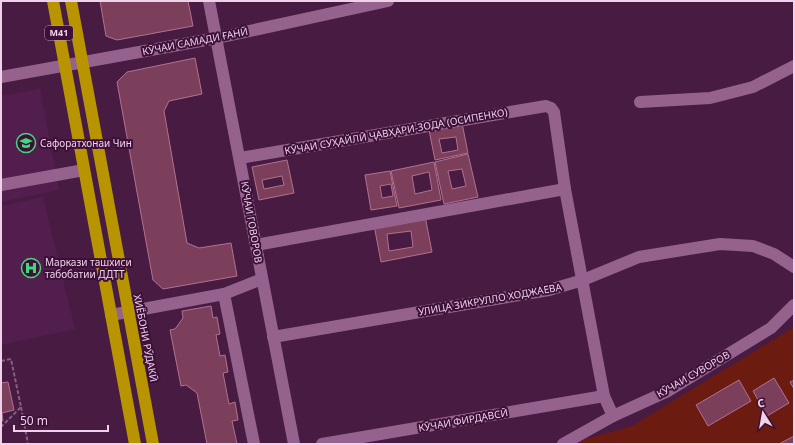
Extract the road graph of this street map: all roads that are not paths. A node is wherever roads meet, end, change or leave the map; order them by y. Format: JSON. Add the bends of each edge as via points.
{"nodes":[{"id":1,"x":52,"y":1,"type":"edge"},
{"id":2,"x":71,"y":1,"type":"edge"},
{"id":3,"x":209,"y":1,"type":"edge"},
{"id":4,"x":388,"y":1,"type":"edge"},
{"id":5,"x":217,"y":38,"type":"junction"},
{"id":6,"x":82,"y":62,"type":"junction"},
{"id":7,"x":65,"y":65,"type":"junction"},
{"id":8,"x":794,"y":66,"type":"edge"},
{"id":9,"x":1,"y":78,"type":"edge"},
{"id":10,"x":640,"y":102,"type":"dead end"},
{"id":11,"x":240,"y":158,"type":"junction"},
{"id":12,"x":84,"y":170,"type":"junction"},
{"id":13,"x":1,"y":185,"type":"edge"},
{"id":14,"x":565,"y":190,"type":"junction"},
{"id":15,"x":256,"y":245,"type":"junction"},
{"id":16,"x":794,"y":267,"type":"edge"},
{"id":17,"x":262,"y":278,"type":"junction"},
{"id":18,"x":583,"y":280,"type":"junction"},
{"id":19,"x":224,"y":294,"type":"junction"},
{"id":20,"x":794,"y":306,"type":"edge"},
{"id":21,"x":129,"y":312,"type":"junction"},
{"id":22,"x":111,"y":315,"type":"junction"},
{"id":23,"x":273,"y":337,"type":"junction"},
{"id":24,"x":604,"y":396,"type":"junction"},
{"id":25,"x":613,"y":416,"type":"junction"},
{"id":26,"x":135,"y":444,"type":"edge"},
{"id":27,"x":153,"y":444,"type":"edge"},
{"id":28,"x":254,"y":444,"type":"edge"},
{"id":29,"x":294,"y":444,"type":"edge"},
{"id":30,"x":322,"y":444,"type":"edge"},
{"id":31,"x":563,"y":444,"type":"edge"}],
"edges":[{"from":1,"to":7,"type":"highway","number":"M41"},
{"from":2,"to":6,"type":"highway","name":"ХИЁБОНИ РӮДАКӢ"},
{"from":3,"to":5,"type":"street","name":"КӮЧАИ ГОВОРОВ"},
{"from":4,"to":5,"type":"street","name":"КӮЧАИ САМАДИ ҒАНӢ"},
{"from":5,"to":6,"type":"street","name":"КӮЧАИ САМАДИ ҒАНӢ"},
{"from":5,"to":11,"type":"street","name":"КӮЧАИ ГОВОРОВ"},
{"from":6,"to":7,"type":"street","name":"КӮЧАИ САМАДИ ҒАНӢ"},
{"from":6,"to":21,"type":"highway","name":"ХИЁБОНИ РӮДАКӢ"},
{"from":7,"to":9,"type":"street","name":"КӮЧАИ САМАДИ ҒАНӢ"},
{"from":7,"to":12,"type":"highway","number":"M41"},
{"from":8,"to":10,"type":"street","via":[[753,86],[710,98]]},
{"from":11,"to":14,"type":"street","name":"КӮЧАИ СУҲАЙЛӢ ҶАВҲАРИ-ЗОДА (ОСИПЕНКО)","via":[[546,106],[554,112]]},
{"from":11,"to":15,"type":"street","name":"КӮЧАИ ГОВОРОВ"},
{"from":12,"to":13,"type":"street"},
{"from":12,"to":22,"type":"highway","number":"M41"},
{"from":14,"to":15,"type":"street"},
{"from":14,"to":18,"type":"street"},
{"from":15,"to":17,"type":"street","name":"КӮЧАИ ГОВОРОВ"},
{"from":16,"to":18,"type":"street","name":"УЛИЦА ЗИКРУЛЛО ХОДЖАЕВА","via":[[774,254],[753,246],[720,244],[640,257]]},
{"from":17,"to":19,"type":"street"},
{"from":17,"to":23,"type":"street","name":"КӮЧАИ ГОВОРОВ"},
{"from":18,"to":23,"type":"street","name":"УЛИЦА ЗИКРУЛЛО ХОДЖАЕВА","via":[[549,290]]},
{"from":18,"to":24,"type":"street"},
{"from":19,"to":21,"type":"street"},
{"from":19,"to":28,"type":"street"},
{"from":20,"to":25,"type":"street","name":"КӮЧАИ СУВОРОВ","via":[[765,332],[668,391]]},
{"from":21,"to":22,"type":"street"},
{"from":21,"to":27,"type":"highway","name":"ХИЁБОНИ РӮДАКӢ"},
{"from":22,"to":26,"type":"highway","number":"M41"},
{"from":23,"to":29,"type":"street","name":"КӮЧАИ ГОВОРОВ"},
{"from":24,"to":25,"type":"street"},
{"from":24,"to":30,"type":"street","name":"КӮЧАИ ФИРДАВСӢ"},
{"from":25,"to":31,"type":"street","name":"КӮЧАИ СУВОРОВ"}]}
